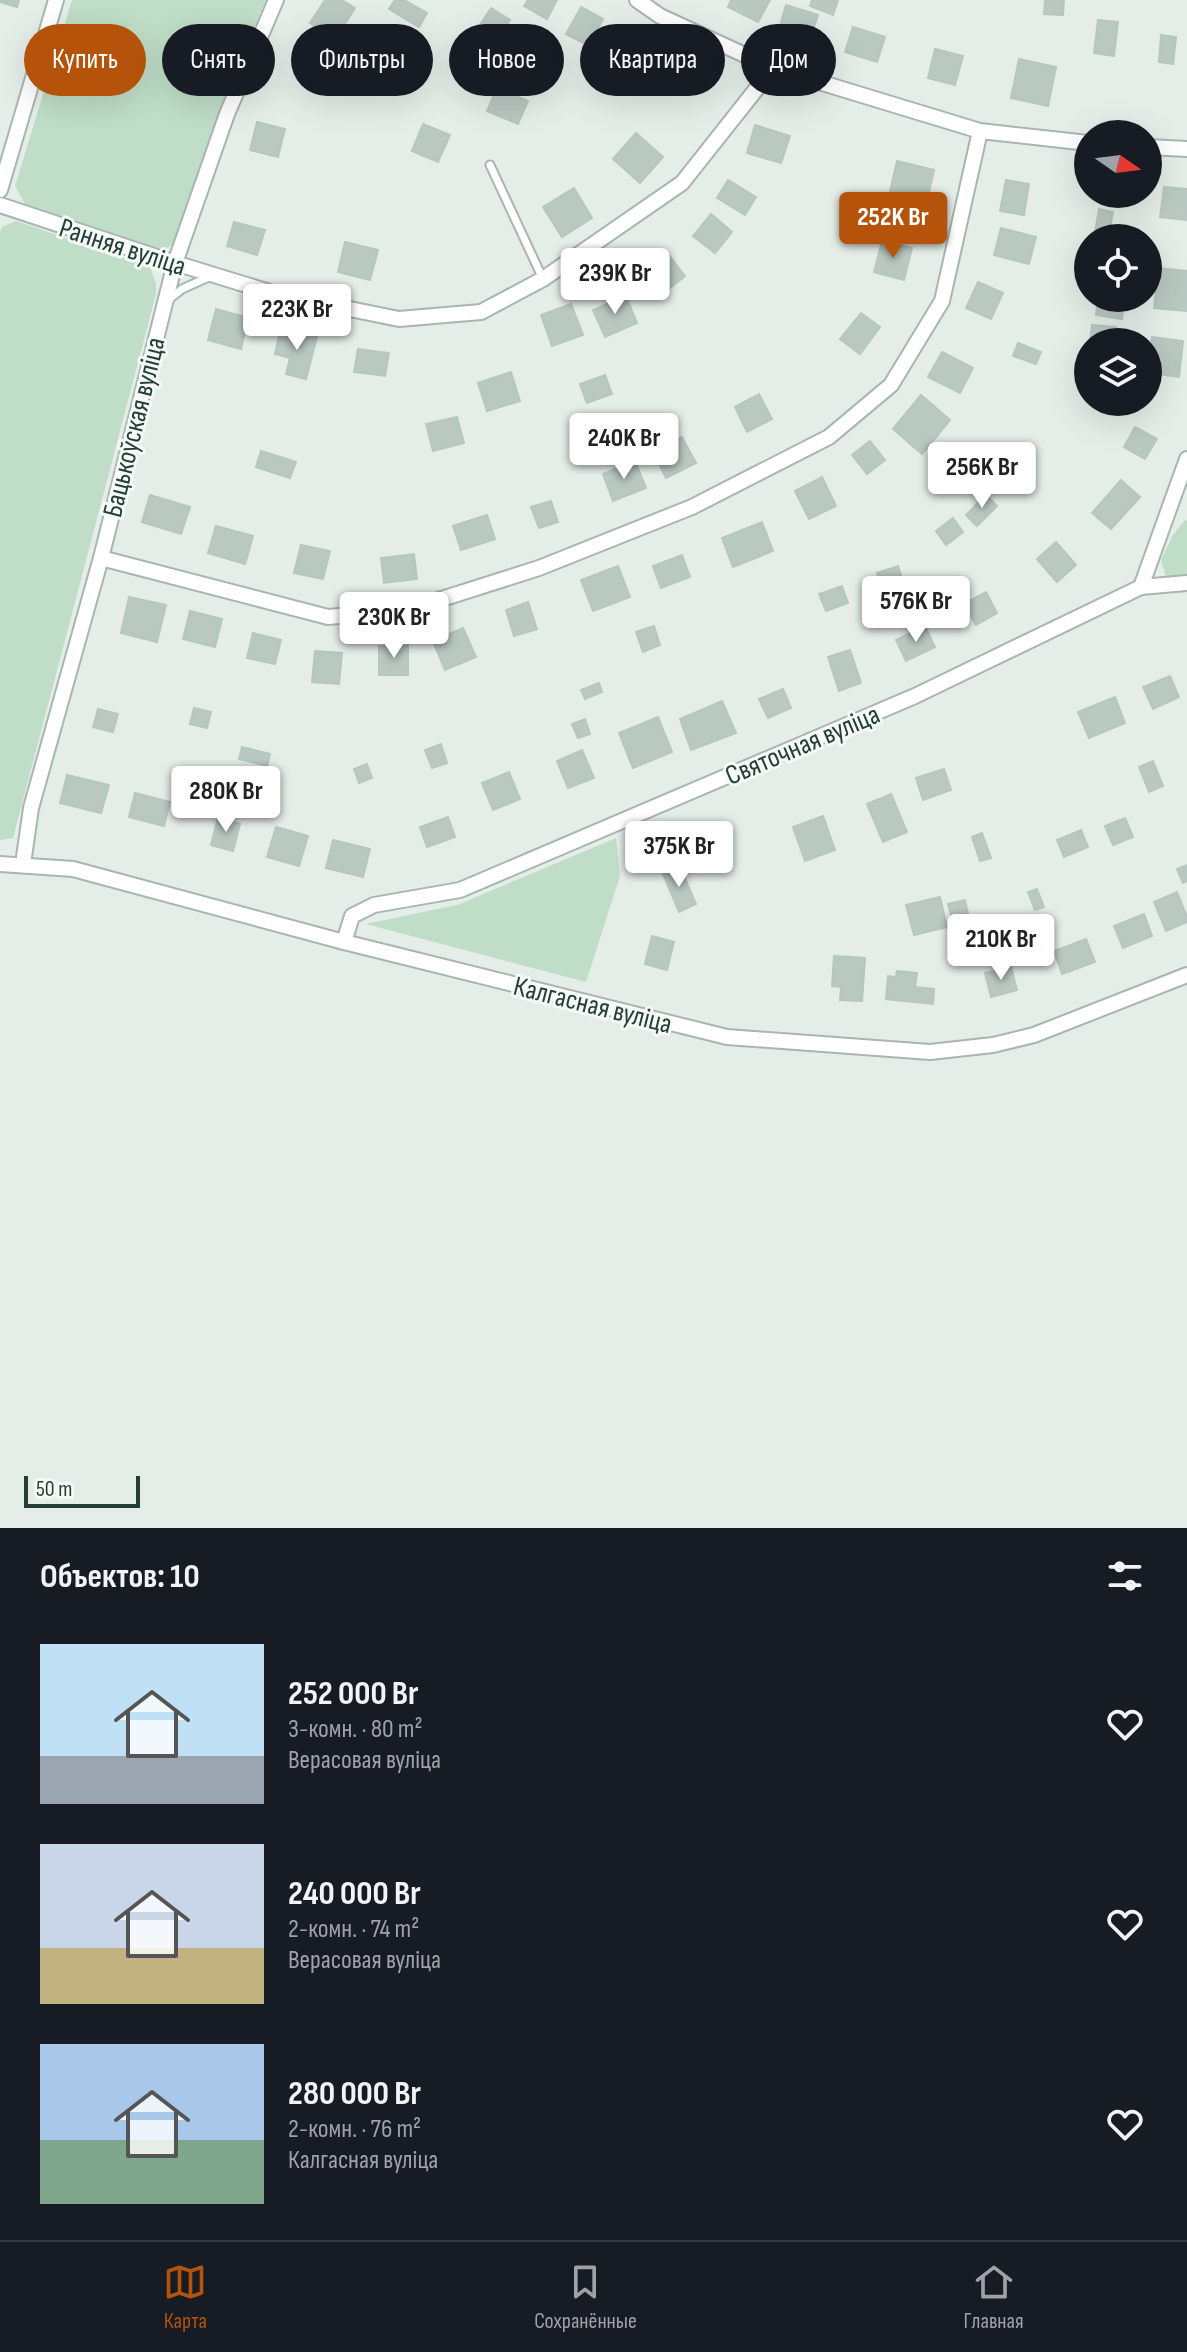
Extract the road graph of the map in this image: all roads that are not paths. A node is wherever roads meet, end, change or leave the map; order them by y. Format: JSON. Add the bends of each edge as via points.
{"nodes":[{"id":1,"x":56,"y":0,"type":"edge"},
{"id":2,"x":276,"y":0,"type":"edge"},
{"id":3,"x":637,"y":0,"type":"edge"},
{"id":4,"x":741,"y":53,"type":"edge"},
{"id":5,"x":836,"y":87,"type":"edge"},
{"id":6,"x":751,"y":96,"type":"edge"},
{"id":7,"x":980,"y":131,"type":"junction"},
{"id":8,"x":1074,"y":141,"type":"edge"},
{"id":9,"x":1162,"y":148,"type":"edge"},
{"id":10,"x":1187,"y":149,"type":"edge"},
{"id":11,"x":490,"y":165,"type":"dead end"},
{"id":12,"x":0,"y":190,"type":"edge"},
{"id":13,"x":0,"y":205,"type":"edge"},
{"id":14,"x":175,"y":263,"type":"junction"},
{"id":15,"x":213,"y":275,"type":"junction"},
{"id":16,"x":543,"y":279,"type":"junction"},
{"id":17,"x":165,"y":303,"type":"junction"},
{"id":18,"x":1187,"y":459,"type":"edge"},
{"id":19,"x":101,"y":558,"type":"junction"},
{"id":20,"x":1187,"y":583,"type":"edge"},
{"id":21,"x":1141,"y":587,"type":"junction"},
{"id":22,"x":0,"y":864,"type":"edge"},
{"id":23,"x":23,"y":864,"type":"junction"},
{"id":24,"x":344,"y":942,"type":"junction"},
{"id":25,"x":1187,"y":975,"type":"edge"}],
"edges":[{"from":1,"to":12,"type":"street"},
{"from":2,"to":14,"type":"street","name":"Бацькоўская вуліца","via":[[227,114]]},
{"from":3,"to":4,"type":"street"},
{"from":5,"to":7,"type":"street"},
{"from":6,"to":16,"type":"street","name":"Ранняя вуліца","via":[[682,183]]},
{"from":7,"to":8,"type":"street"},
{"from":7,"to":19,"type":"street","via":[[942,301],[891,385],[829,437],[692,507],[539,568],[407,610],[328,617]]},
{"from":9,"to":10,"type":"street"},
{"from":11,"to":16,"type":"lane"},
{"from":13,"to":14,"type":"street","name":"Ранняя вуліца"},
{"from":14,"to":15,"type":"street","name":"Ранняя вуліца"},
{"from":14,"to":17,"type":"street","name":"Бацькоўская вуліца"},
{"from":15,"to":16,"type":"street","name":"Ранняя вуліца","via":[[399,319],[481,312]]},
{"from":15,"to":17,"type":"lane"},
{"from":17,"to":19,"type":"street","name":"Бацькоўская вуліца"},
{"from":18,"to":21,"type":"street"},
{"from":19,"to":23,"type":"street","name":"Бацькоўская вуліца","via":[[31,808]]},
{"from":20,"to":21,"type":"street"},
{"from":21,"to":24,"type":"street","name":"Святочная вуліца","via":[[915,696],[460,890],[374,905],[352,916]]},
{"from":22,"to":23,"type":"street","name":"Калгасная вуліца"},
{"from":23,"to":24,"type":"street","name":"Калгасная вуліца","via":[[73,869]]},
{"from":24,"to":25,"type":"street","name":"Калгасная вуліца","via":[[727,1037],[930,1052],[1034,1035]]}]}
